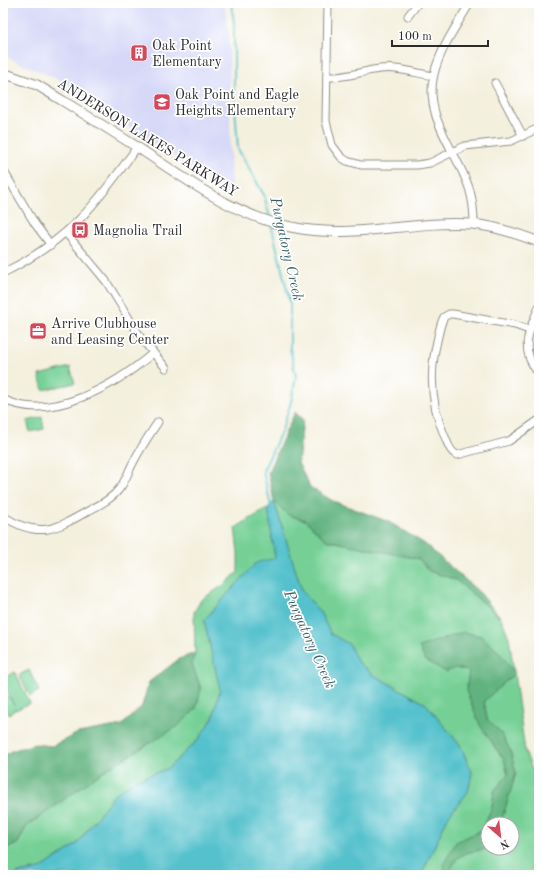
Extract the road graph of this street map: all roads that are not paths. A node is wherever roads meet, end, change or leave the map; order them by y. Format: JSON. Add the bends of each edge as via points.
{"nodes":[{"id":1,"x":328,"y":3,"type":"edge"},
{"id":2,"x":418,"y":3,"type":"edge"},
{"id":3,"x":470,"y":3,"type":"edge"},
{"id":4,"x":408,"y":16,"type":"dead end"},
{"id":5,"x":3,"y":72,"type":"edge"},
{"id":6,"x":433,"y":76,"type":"junction"},
{"id":7,"x":327,"y":77,"type":"junction"},
{"id":8,"x":495,"y":83,"type":"dead end"},
{"id":9,"x":539,"y":128,"type":"edge"},
{"id":10,"x":523,"y":136,"type":"junction"},
{"id":11,"x":137,"y":147,"type":"junction"},
{"id":12,"x":452,"y":152,"type":"junction"},
{"id":13,"x":3,"y":170,"type":"edge"},
{"id":14,"x":474,"y":224,"type":"junction"},
{"id":15,"x":66,"y":233,"type":"junction"},
{"id":16,"x":539,"y":242,"type":"edge"},
{"id":17,"x":51,"y":245,"type":"junction"},
{"id":18,"x":3,"y":273,"type":"edge"},
{"id":19,"x":539,"y":307,"type":"edge"},
{"id":20,"x":528,"y":330,"type":"junction"},
{"id":21,"x":153,"y":353,"type":"junction"},
{"id":22,"x":166,"y":368,"type":"dead end"},
{"id":23,"x":539,"y":374,"type":"edge"},
{"id":24,"x":3,"y":399,"type":"edge"},
{"id":25,"x":539,"y":420,"type":"edge"},
{"id":26,"x":158,"y":422,"type":"dead end"},
{"id":27,"x":3,"y":516,"type":"edge"}],
"edges":[{"from":1,"to":7,"type":"street"},
{"from":2,"to":4,"type":"street"},
{"from":3,"to":6,"type":"street","via":[[442,52]]},
{"from":5,"to":11,"type":"street","name":"ANDERSON LAKES PARKWAY","via":[[37,85]]},
{"from":6,"to":7,"type":"street","via":[[394,68],[343,77]]},
{"from":6,"to":12,"type":"street","via":[[431,97],[434,111]]},
{"from":7,"to":12,"type":"street","via":[[325,98],[328,136],[335,151],[347,161],[361,165],[417,165],[430,163]]},
{"from":8,"to":10,"type":"street"},
{"from":9,"to":10,"type":"street"},
{"from":10,"to":12,"type":"street","via":[[498,143],[465,146]]},
{"from":11,"to":14,"type":"street","name":"ANDERSON LAKES PARKWAY","via":[[226,204],[291,227],[326,232],[367,232],[432,224]]},
{"from":11,"to":15,"type":"street","via":[[92,208]]},
{"from":12,"to":14,"type":"street","via":[[470,191]]},
{"from":13,"to":17,"type":"street","via":[[34,224]]},
{"from":14,"to":16,"type":"street","name":"ANDERSON LAKES PARKWAY","via":[[519,234]]},
{"from":15,"to":17,"type":"street"},
{"from":15,"to":21,"type":"street","via":[[106,281]]},
{"from":17,"to":18,"type":"street"},
{"from":19,"to":20,"type":"street"},
{"from":20,"to":23,"type":"street","via":[[529,358]]},
{"from":20,"to":25,"type":"street","via":[[515,325],[453,314],[444,317],[433,358],[432,392],[442,430],[451,450],[457,455],[509,441]]},
{"from":21,"to":22,"type":"street"},
{"from":21,"to":24,"type":"street","via":[[114,382],[76,399],[56,405],[29,408],[17,406]]},
{"from":26,"to":27,"type":"street","via":[[133,461],[120,488],[105,502],[65,524],[43,530],[21,527]]}]}
